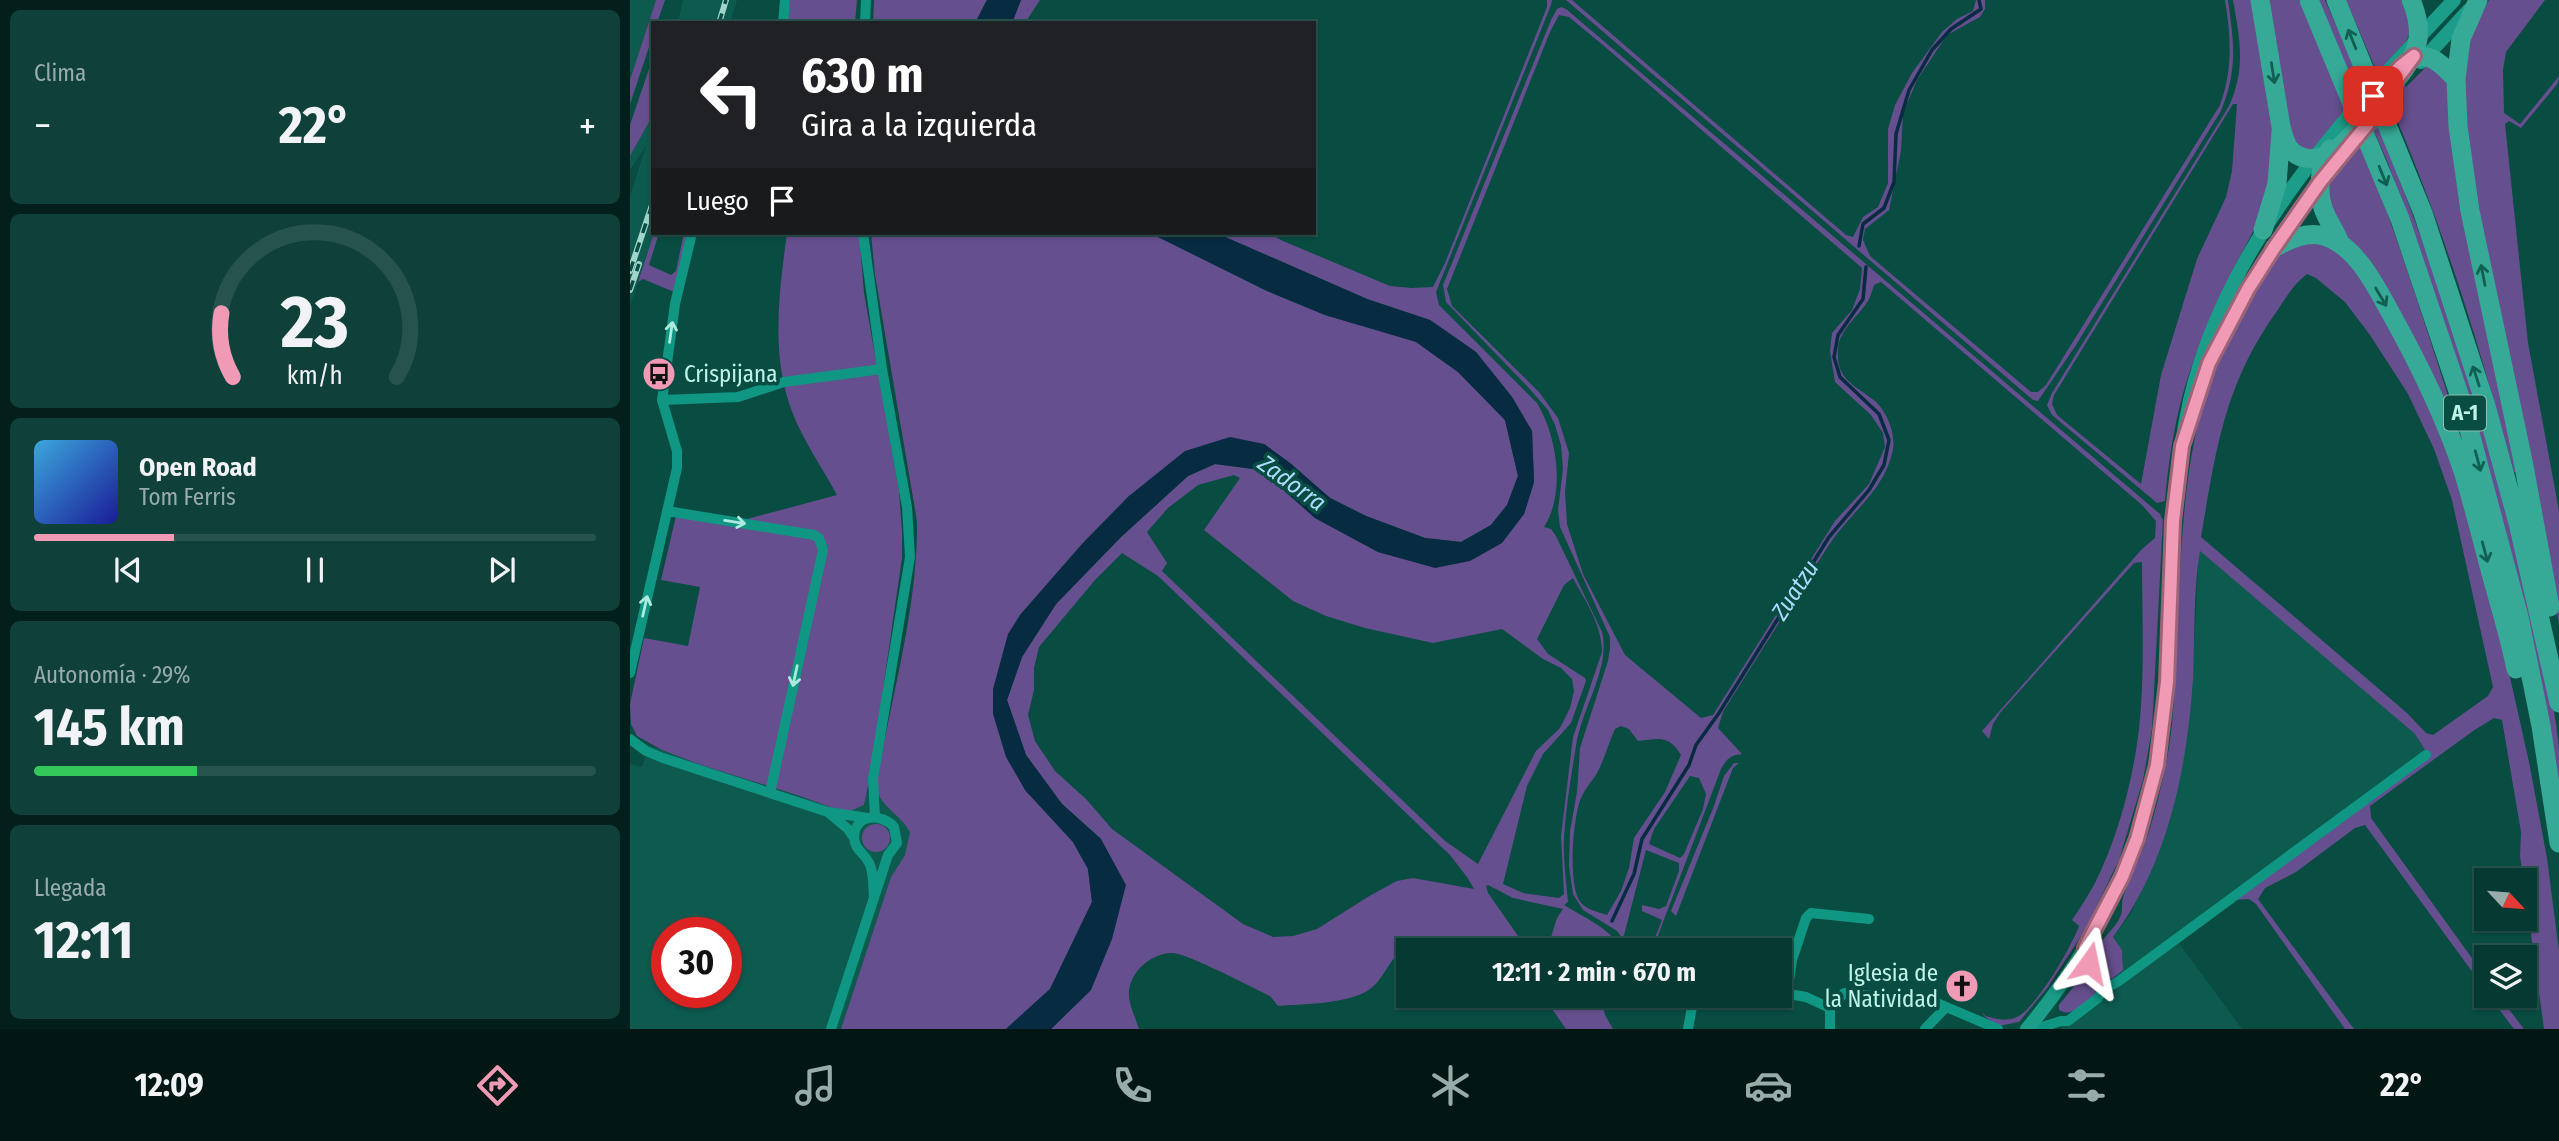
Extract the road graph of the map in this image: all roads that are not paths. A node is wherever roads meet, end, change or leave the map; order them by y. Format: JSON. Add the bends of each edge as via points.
{"nodes":[{"id":1,"x":785,"y":0,"type":"edge"},
{"id":2,"x":866,"y":0,"type":"edge"},
{"id":3,"x":2260,"y":0,"type":"edge"},
{"id":4,"x":2309,"y":0,"type":"edge"},
{"id":5,"x":2336,"y":0,"type":"edge"},
{"id":6,"x":2411,"y":0,"type":"edge"},
{"id":7,"x":2454,"y":0,"type":"edge"},
{"id":8,"x":2478,"y":0,"type":"edge"},
{"id":9,"x":783,"y":21,"type":"edge"},
{"id":10,"x":865,"y":21,"type":"edge"},
{"id":11,"x":2409,"y":62,"type":"junction"},
{"id":12,"x":2456,"y":79,"type":"junction"},
{"id":13,"x":2281,"y":127,"type":"junction"},
{"id":14,"x":2331,"y":149,"type":"junction"},
{"id":15,"x":2320,"y":182,"type":"junction"},
{"id":16,"x":2263,"y":230,"type":"junction"},
{"id":17,"x":692,"y":235,"type":"edge"},
{"id":18,"x":863,"y":235,"type":"edge"},
{"id":19,"x":2340,"y":243,"type":"junction"},
{"id":20,"x":2274,"y":248,"type":"junction"},
{"id":21,"x":882,"y":369,"type":"junction"},
{"id":22,"x":662,"y":400,"type":"junction"},
{"id":23,"x":2182,"y":446,"type":"junction"},
{"id":24,"x":667,"y":512,"type":"junction"},
{"id":25,"x":630,"y":673,"type":"edge"},
{"id":26,"x":2558,"y":697,"type":"edge"},
{"id":27,"x":630,"y":739,"type":"edge"},
{"id":28,"x":2427,"y":755,"type":"dead end"},
{"id":29,"x":770,"y":793,"type":"junction"},
{"id":30,"x":828,"y":812,"type":"junction"},
{"id":31,"x":871,"y":817,"type":"junction"},
{"id":32,"x":854,"y":838,"type":"junction"},
{"id":33,"x":2559,"y":843,"type":"edge"},
{"id":34,"x":888,"y":855,"type":"junction"},
{"id":35,"x":863,"y":856,"type":"junction"},
{"id":36,"x":874,"y":898,"type":"junction"},
{"id":37,"x":1869,"y":919,"type":"dead end"},
{"id":38,"x":2085,"y":948,"type":"junction"},
{"id":39,"x":1792,"y":960,"type":"edge"},
{"id":40,"x":2091,"y":974,"type":"junction"},
{"id":41,"x":2067,"y":977,"type":"junction"},
{"id":42,"x":2102,"y":991,"type":"junction"},
{"id":43,"x":1792,"y":995,"type":"edge"},
{"id":44,"x":2046,"y":1006,"type":"junction"},
{"id":45,"x":1946,"y":1007,"type":"junction"},
{"id":46,"x":1692,"y":1008,"type":"edge"},
{"id":47,"x":1830,"y":1008,"type":"junction"},
{"id":48,"x":2067,"y":1024,"type":"edge"},
{"id":49,"x":831,"y":1029,"type":"edge"},
{"id":50,"x":1688,"y":1029,"type":"edge"},
{"id":51,"x":1830,"y":1029,"type":"edge"},
{"id":52,"x":1925,"y":1029,"type":"edge"},
{"id":53,"x":1998,"y":1029,"type":"edge"},
{"id":54,"x":2027,"y":1029,"type":"edge"},
{"id":55,"x":2036,"y":1029,"type":"edge"}],
"edges":[{"from":1,"to":9,"type":"street"},
{"from":2,"to":10,"type":"street"},
{"from":3,"to":13,"type":"highway","one_way":true},
{"from":4,"to":33,"type":"highway","number":"A-1","one_way":true,"via":[[2400,219],[2462,402],[2519,617]]},
{"from":26,"to":5,"type":"highway","number":"A-1","one_way":true,"via":[[2486,406],[2423,213]]},
{"from":6,"to":11,"type":"highway","via":[[2417,21]]},
{"from":7,"to":11,"type":"street"},
{"from":8,"to":11,"type":"street"},
{"from":8,"to":12,"type":"highway","via":[[2461,39]]},
{"from":11,"to":12,"type":"highway","via":[[2439,62]]},
{"from":11,"to":14,"type":"highway","via":[[2381,100],[2360,113]]},
{"from":26,"to":12,"type":"highway","one_way":true,"via":[[2545,577],[2470,211]]},
{"from":13,"to":14,"type":"highway","via":[[2288,148],[2305,159]]},
{"from":13,"to":16,"type":"highway","via":[[2277,184]]},
{"from":14,"to":15,"type":"highway"},
{"from":14,"to":16,"type":"street"},
{"from":15,"to":19,"type":"highway","via":[[2323,208]]},
{"from":15,"to":20,"type":"street"},
{"from":16,"to":23,"type":"street","via":[[2203,357]]},
{"from":22,"to":17,"type":"street","one_way":true,"via":[[675,304]]},
{"from":18,"to":21,"type":"street"},
{"from":19,"to":20,"type":"highway","via":[[2322,235],[2306,235]]},
{"from":19,"to":33,"type":"highway","one_way":true,"via":[[2356,258],[2409,346],[2464,475]]},
{"from":20,"to":23,"type":"street","via":[[2209,363]]},
{"from":21,"to":22,"type":"street","via":[[784,382],[738,397]]},
{"from":21,"to":31,"type":"street","via":[[907,507],[910,557],[873,779]]},
{"from":22,"to":24,"type":"street","via":[[677,451]]},
{"from":23,"to":38,"type":"street","via":[[2157,765],[2132,852]]},
{"from":25,"to":24,"type":"street","one_way":true},
{"from":24,"to":29,"type":"street","one_way":true,"via":[[814,535],[822,542]]},
{"from":27,"to":29,"type":"street","via":[[663,758]]},
{"from":28,"to":42,"type":"street"},
{"from":29,"to":30,"type":"street"},
{"from":30,"to":31,"type":"street"},
{"from":30,"to":32,"type":"street"},
{"from":31,"to":32,"type":"street","via":[[858,826]]},
{"from":31,"to":34,"type":"street","via":[[883,818],[894,827],[897,842]]},
{"from":32,"to":35,"type":"street"},
{"from":34,"to":35,"type":"street","via":[[876,860]]},
{"from":34,"to":36,"type":"street"},
{"from":35,"to":36,"type":"street","via":[[870,866]]},
{"from":36,"to":49,"type":"street"},
{"from":37,"to":39,"type":"street","via":[[1811,913]]},
{"from":38,"to":40,"type":"street"},
{"from":38,"to":41,"type":"street"},
{"from":40,"to":41,"type":"street"},
{"from":40,"to":42,"type":"street"},
{"from":41,"to":44,"type":"street"},
{"from":42,"to":48,"type":"street"},
{"from":43,"to":47,"type":"street"},
{"from":44,"to":48,"type":"street"},
{"from":44,"to":54,"type":"street"},
{"from":45,"to":47,"type":"street","via":[[1843,993]]},
{"from":45,"to":52,"type":"street"},
{"from":45,"to":53,"type":"street"},
{"from":46,"to":50,"type":"street"},
{"from":47,"to":51,"type":"street"},
{"from":48,"to":55,"type":"street"}]}
